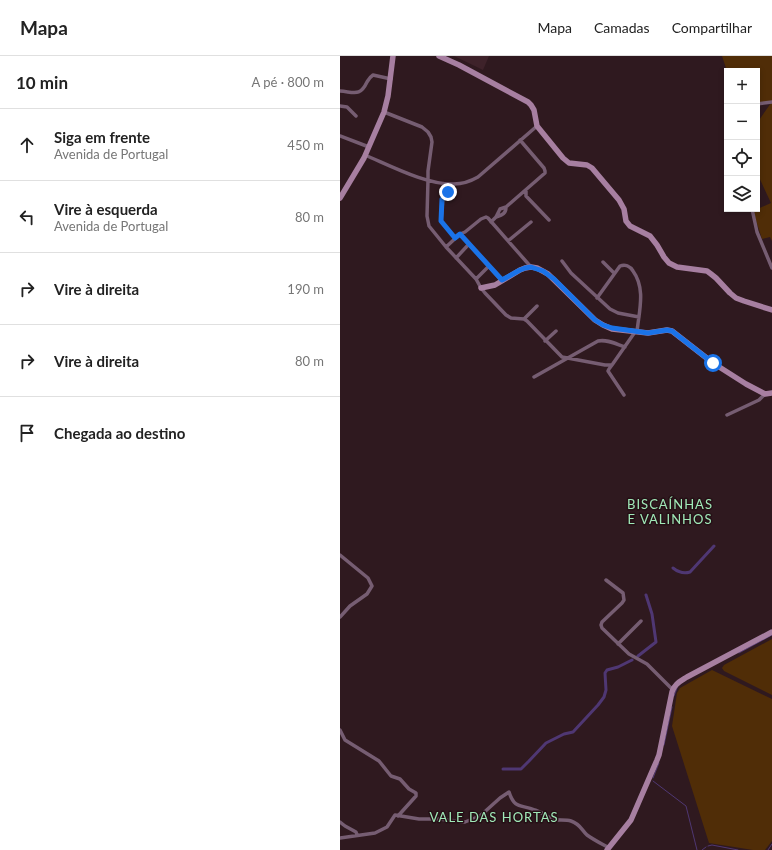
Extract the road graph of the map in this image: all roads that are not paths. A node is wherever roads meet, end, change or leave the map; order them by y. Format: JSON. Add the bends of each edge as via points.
{"nodes":[{"id":1,"x":393,"y":56,"type":"edge"},
{"id":2,"x":439,"y":56,"type":"edge"},
{"id":3,"x":390,"y":79,"type":"junction"},
{"id":4,"x":340,"y":91,"type":"edge"},
{"id":5,"x":772,"y":102,"type":"edge"},
{"id":6,"x":760,"y":104,"type":"edge"},
{"id":7,"x":340,"y":106,"type":"edge"},
{"id":8,"x":384,"y":112,"type":"junction"},
{"id":9,"x":356,"y":116,"type":"dead end"},
{"id":10,"x":537,"y":126,"type":"junction"},
{"id":11,"x":340,"y":136,"type":"edge"},
{"id":12,"x":520,"y":140,"type":"junction"},
{"id":13,"x":369,"y":147,"type":"junction"},
{"id":14,"x":365,"y":155,"type":"junction"},
{"id":15,"x":428,"y":180,"type":"junction"},
{"id":16,"x":454,"y":184,"type":"junction"},
{"id":17,"x":526,"y":191,"type":"junction"},
{"id":18,"x":340,"y":198,"type":"edge"},
{"id":19,"x":753,"y":212,"type":"edge"},
{"id":20,"x":549,"y":220,"type":"dead end"},
{"id":21,"x":491,"y":222,"type":"junction"},
{"id":22,"x":531,"y":222,"type":"dead end"},
{"id":23,"x":460,"y":234,"type":"junction"},
{"id":24,"x":455,"y":238,"type":"junction"},
{"id":25,"x":508,"y":241,"type":"junction"},
{"id":26,"x":469,"y":244,"type":"junction"},
{"id":27,"x":446,"y":247,"type":"junction"},
{"id":28,"x":456,"y":258,"type":"junction"},
{"id":29,"x":562,"y":261,"type":"dead end"},
{"id":30,"x":603,"y":262,"type":"dead end"},
{"id":31,"x":489,"y":266,"type":"junction"},
{"id":32,"x":531,"y":267,"type":"junction"},
{"id":33,"x":772,"y":268,"type":"edge"},
{"id":34,"x":614,"y":273,"type":"junction"},
{"id":35,"x":476,"y":279,"type":"junction"},
{"id":36,"x":502,"y":280,"type":"junction"},
{"id":37,"x":481,"y":288,"type":"junction"},
{"id":38,"x":597,"y":298,"type":"junction"},
{"id":39,"x":537,"y":306,"type":"dead end"},
{"id":40,"x":772,"y":310,"type":"edge"},
{"id":41,"x":639,"y":317,"type":"junction"},
{"id":42,"x":524,"y":319,"type":"junction"},
{"id":43,"x":556,"y":331,"type":"dead end"},
{"id":44,"x":636,"y":332,"type":"junction"},
{"id":45,"x":546,"y":341,"type":"junction"},
{"id":46,"x":625,"y":347,"type":"junction"},
{"id":47,"x":566,"y":359,"type":"junction"},
{"id":48,"x":612,"y":365,"type":"junction"},
{"id":49,"x":534,"y":377,"type":"dead end"},
{"id":50,"x":772,"y":393,"type":"edge"},
{"id":51,"x":765,"y":394,"type":"junction"},
{"id":52,"x":624,"y":395,"type":"dead end"},
{"id":53,"x":727,"y":415,"type":"dead end"},
{"id":54,"x":340,"y":555,"type":"edge"},
{"id":55,"x":606,"y":580,"type":"dead end"},
{"id":56,"x":340,"y":616,"type":"edge"},
{"id":57,"x":641,"y":623,"type":"dead end"},
{"id":58,"x":772,"y":632,"type":"edge"},
{"id":59,"x":618,"y":644,"type":"junction"},
{"id":60,"x":672,"y":689,"type":"junction"},
{"id":61,"x":340,"y":730,"type":"edge"},
{"id":62,"x":398,"y":816,"type":"junction"},
{"id":63,"x":340,"y":822,"type":"edge"},
{"id":64,"x":357,"y":835,"type":"junction"},
{"id":65,"x":340,"y":838,"type":"edge"},
{"id":66,"x":608,"y":849,"type":"edge"}],
"edges":[{"from":1,"to":3,"type":"street"},
{"from":2,"to":10,"type":"street","via":[[528,102],[534,110]]},
{"from":3,"to":4,"type":"street","via":[[373,75],[359,92]]},
{"from":3,"to":8,"type":"street"},
{"from":5,"to":6,"type":"street"},
{"from":7,"to":9,"type":"street","via":[[347,107]]},
{"from":8,"to":13,"type":"street"},
{"from":8,"to":15,"type":"street","via":[[422,127],[428,132],[432,142]]},
{"from":10,"to":12,"type":"street"},
{"from":10,"to":40,"type":"street","via":[[569,163],[587,165],[596,172],[619,200],[630,226],[650,236],[669,263],[677,267],[707,271],[736,298]]},
{"from":11,"to":13,"type":"street"},
{"from":12,"to":16,"type":"street","via":[[478,177]]},
{"from":12,"to":17,"type":"street","via":[[545,171]]},
{"from":13,"to":14,"type":"street"},
{"from":14,"to":15,"type":"street"},
{"from":14,"to":18,"type":"street"},
{"from":15,"to":16,"type":"street"},
{"from":15,"to":27,"type":"street","via":[[428,223]]},
{"from":16,"to":24,"type":"street","via":[[443,197],[441,219],[442,224]]},
{"from":17,"to":20,"type":"street","via":[[526,196]]},
{"from":17,"to":21,"type":"street","via":[[506,207],[505,213]]},
{"from":19,"to":33,"type":"street","via":[[757,232]]},
{"from":21,"to":23,"type":"street","via":[[484,217]]},
{"from":21,"to":25,"type":"street"},
{"from":22,"to":25,"type":"street"},
{"from":23,"to":24,"type":"street"},
{"from":23,"to":26,"type":"street"},
{"from":24,"to":27,"type":"street"},
{"from":25,"to":32,"type":"street"},
{"from":26,"to":28,"type":"street"},
{"from":26,"to":31,"type":"street"},
{"from":27,"to":28,"type":"street"},
{"from":28,"to":35,"type":"street"},
{"from":29,"to":38,"type":"street"},
{"from":30,"to":34,"type":"street"},
{"from":31,"to":35,"type":"street"},
{"from":31,"to":36,"type":"street"},
{"from":32,"to":36,"type":"street"},
{"from":32,"to":44,"type":"street","via":[[548,274],[599,323]]},
{"from":34,"to":38,"type":"street"},
{"from":34,"to":41,"type":"street","via":[[623,265],[632,269],[637,276],[641,292]]},
{"from":35,"to":37,"type":"street"},
{"from":36,"to":37,"type":"street","via":[[495,285]]},
{"from":37,"to":42,"type":"street","via":[[509,317]]},
{"from":38,"to":41,"type":"street","via":[[613,312]]},
{"from":39,"to":42,"type":"street"},
{"from":41,"to":44,"type":"street"},
{"from":42,"to":45,"type":"street"},
{"from":43,"to":45,"type":"street"},
{"from":44,"to":46,"type":"street"},
{"from":44,"to":51,"type":"street","via":[[672,331],[713,363]]},
{"from":45,"to":47,"type":"street"},
{"from":46,"to":47,"type":"street","via":[[602,340]]},
{"from":46,"to":48,"type":"street"},
{"from":47,"to":48,"type":"street"},
{"from":47,"to":49,"type":"street"},
{"from":48,"to":52,"type":"street","via":[[608,371]]},
{"from":50,"to":51,"type":"street"},
{"from":51,"to":53,"type":"street","via":[[759,400]]},
{"from":54,"to":56,"type":"street","via":[[368,578],[372,586],[367,594]]},
{"from":55,"to":59,"type":"street","via":[[624,596],[622,603],[601,625]]},
{"from":57,"to":59,"type":"street"},
{"from":58,"to":60,"type":"street","via":[[687,677]]},
{"from":59,"to":60,"type":"street","via":[[647,664]]},
{"from":60,"to":66,"type":"street","via":[[658,760],[631,820]]},
{"from":61,"to":62,"type":"street","via":[[345,740],[379,762],[391,776],[400,779],[416,793]]},
{"from":62,"to":64,"type":"street","via":[[395,815],[386,827],[375,833]]},
{"from":62,"to":66,"type":"street","via":[[465,822],[480,816],[509,792],[518,805],[533,809],[552,819],[573,821]]},
{"from":63,"to":64,"type":"street"},
{"from":64,"to":65,"type":"street"}]}
